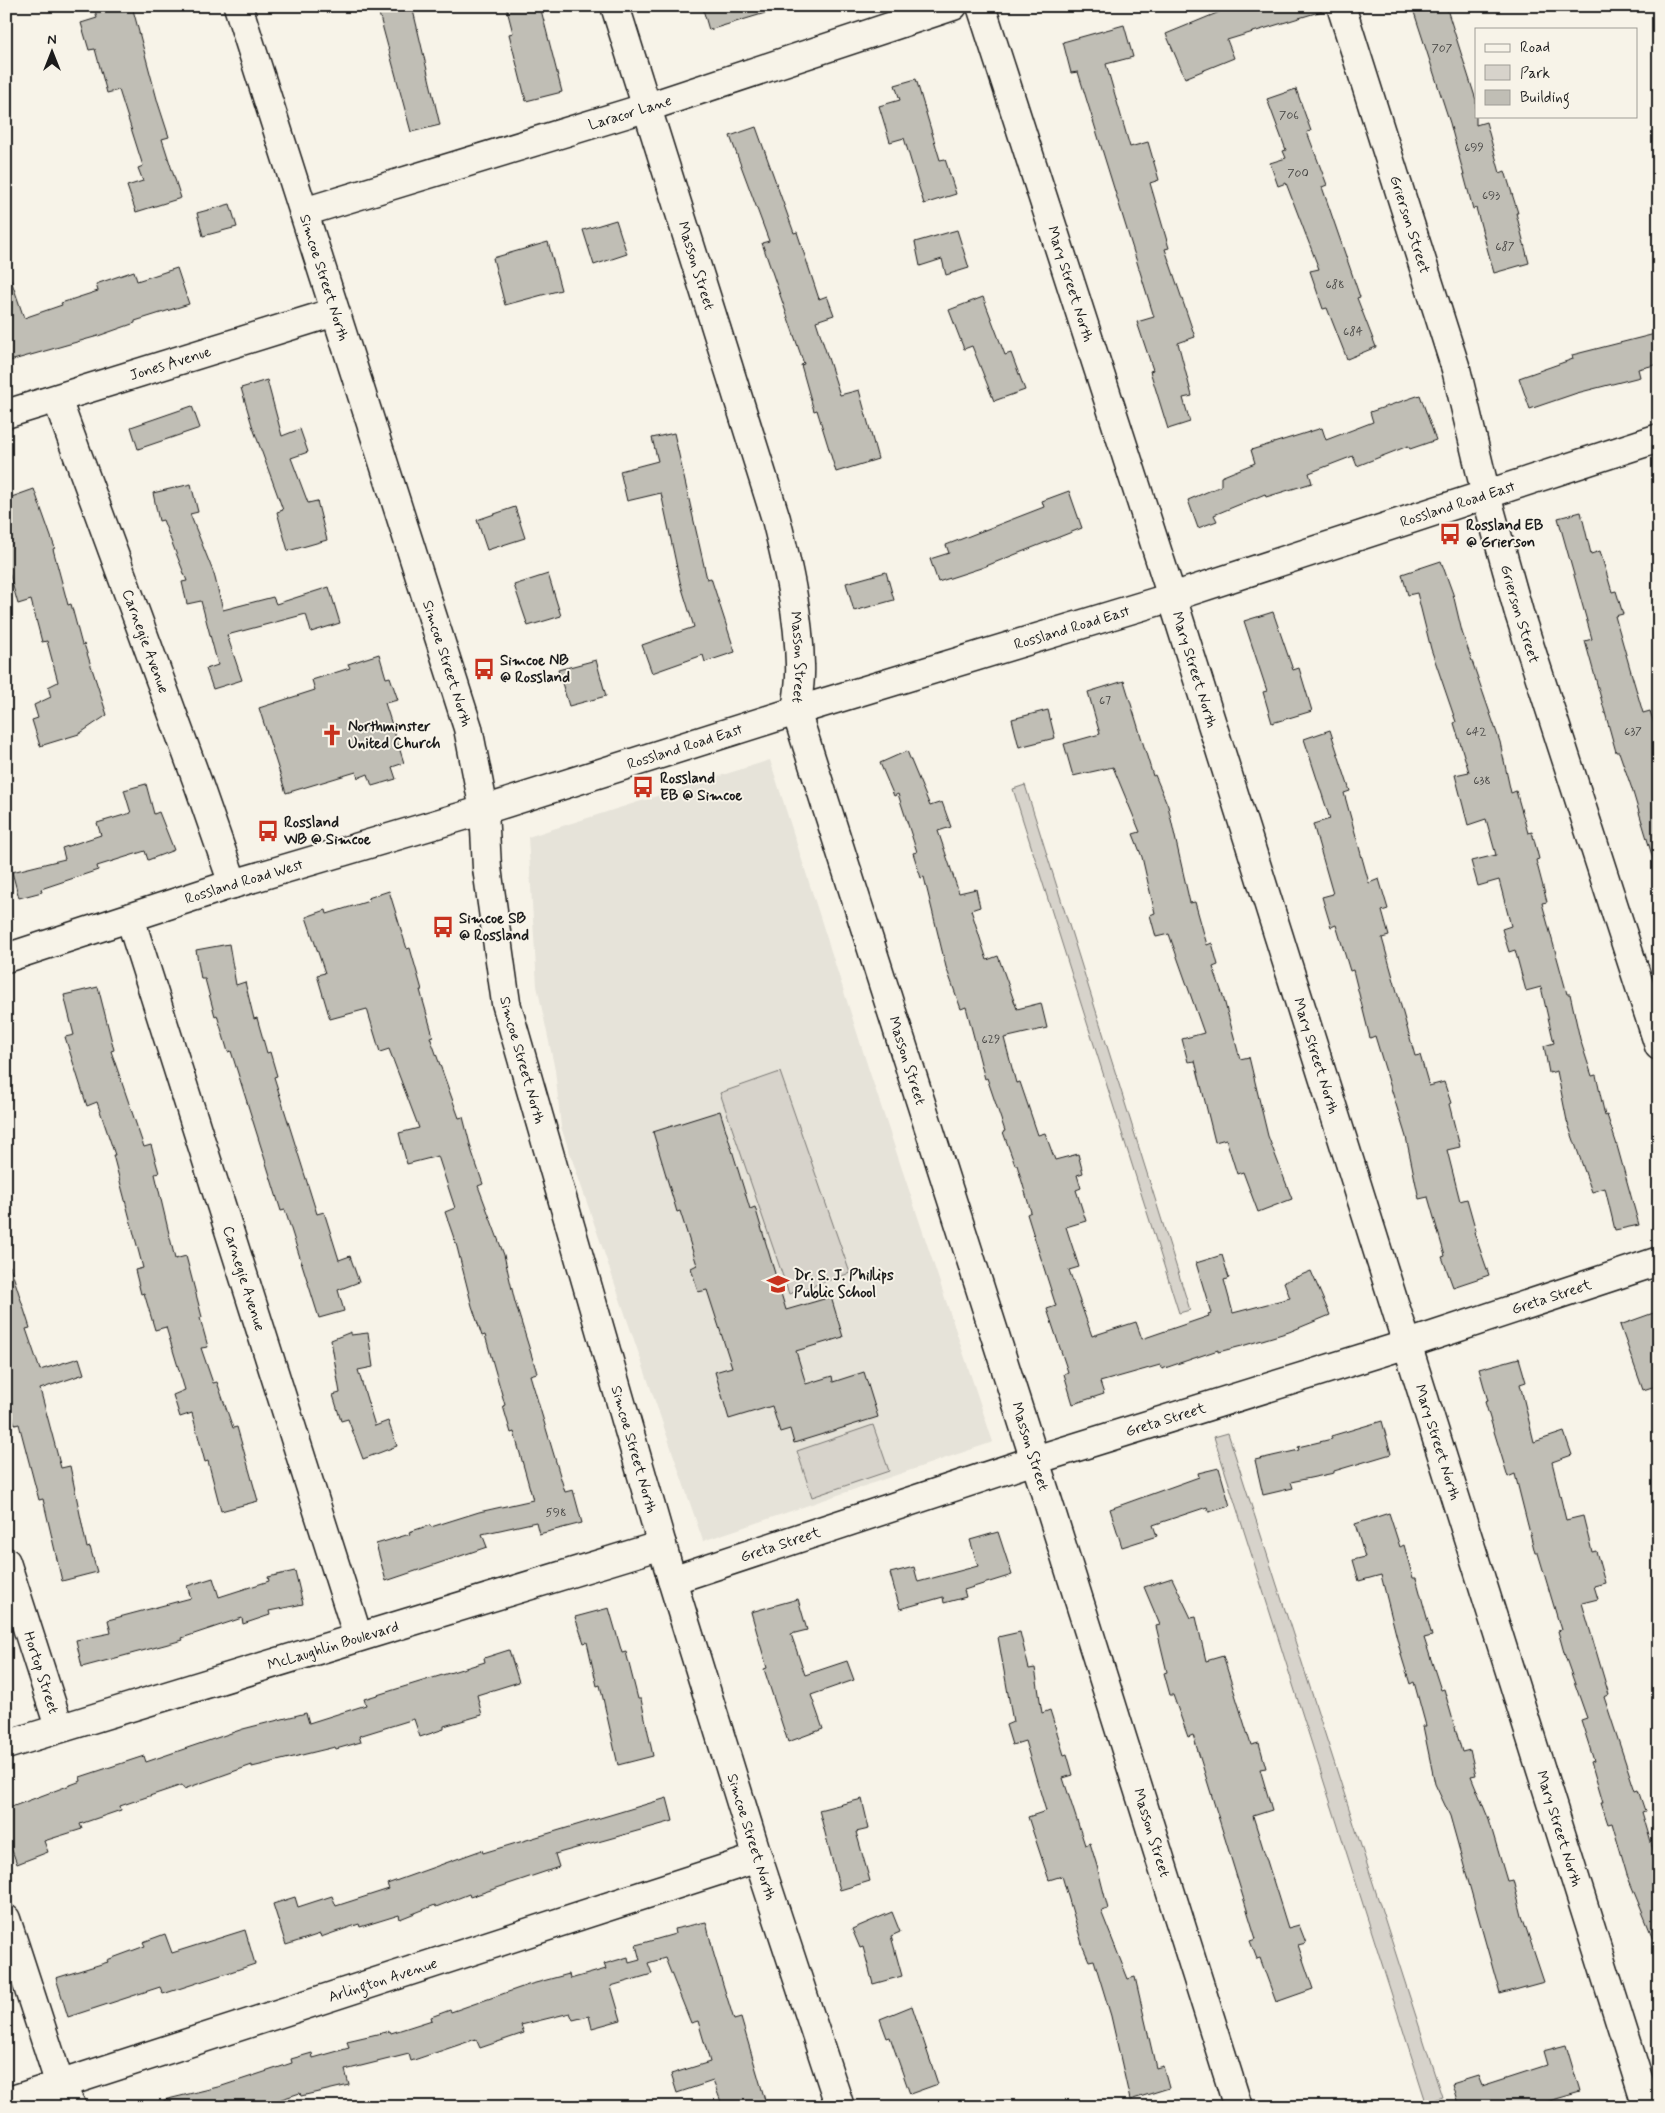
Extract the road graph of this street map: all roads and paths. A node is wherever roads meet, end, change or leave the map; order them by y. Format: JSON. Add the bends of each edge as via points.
{"nodes":[{"id":1,"x":238,"y":6,"type":"edge"},
{"id":2,"x":615,"y":6,"type":"edge"},
{"id":3,"x":953,"y":6,"type":"edge"},
{"id":4,"x":981,"y":6,"type":"edge"},
{"id":5,"x":1341,"y":6,"type":"edge"},
{"id":6,"x":648,"y":107,"type":"junction"},
{"id":7,"x":304,"y":212,"type":"junction"},
{"id":8,"x":336,"y":312,"type":"junction"},
{"id":9,"x":56,"y":399,"type":"junction"},
{"id":10,"x":6,"y":414,"type":"edge"},
{"id":11,"x":1659,"y":438,"type":"edge"},
{"id":12,"x":1486,"y":495,"type":"junction"},
{"id":13,"x":1172,"y":597,"type":"junction"},
{"id":14,"x":796,"y":711,"type":"junction"},
{"id":15,"x":484,"y":810,"type":"junction"},
{"id":16,"x":232,"y":884,"type":"junction"},
{"id":17,"x":130,"y":918,"type":"junction"},
{"id":18,"x":6,"y":958,"type":"edge"},
{"id":19,"x":1659,"y":1046,"type":"edge"},
{"id":20,"x":1659,"y":1261,"type":"edge"},
{"id":21,"x":1408,"y":1344,"type":"junction"},
{"id":22,"x":1035,"y":1460,"type":"junction"},
{"id":23,"x":662,"y":1546,"type":"junction"},
{"id":24,"x":6,"y":1562,"type":"edge"},
{"id":25,"x":672,"y":1580,"type":"junction"},
{"id":26,"x":358,"y":1637,"type":"junction"},
{"id":27,"x":59,"y":1727,"type":"junction"},
{"id":28,"x":6,"y":1745,"type":"edge"},
{"id":29,"x":758,"y":1858,"type":"junction"},
{"id":30,"x":6,"y":1919,"type":"edge"},
{"id":31,"x":66,"y":2096,"type":"edge"},
{"id":32,"x":6,"y":2102,"type":"edge"},
{"id":33,"x":840,"y":2107,"type":"edge"},
{"id":34,"x":1238,"y":2107,"type":"edge"},
{"id":35,"x":1647,"y":2107,"type":"edge"}],
"edges":[{"from":1,"to":7,"type":"street","name":"Simcoe Street North"},
{"from":2,"to":6,"type":"street","name":"Masson Street"},
{"from":3,"to":6,"type":"street","name":"Laracor Lane"},
{"from":4,"to":13,"type":"street","name":"Mary Street North"},
{"from":5,"to":12,"type":"street","name":"Grierson Street","via":[[1456,369]]},
{"from":6,"to":7,"type":"street","name":"Laracor Lane"},
{"from":6,"to":14,"type":"street","name":"Masson Street","via":[[789,570],[800,666]]},
{"from":7,"to":8,"type":"street","name":"Simcoe Street North"},
{"from":8,"to":9,"type":"street","name":"Jones Avenue"},
{"from":8,"to":15,"type":"street","name":"Simcoe Street North","via":[[468,728]]},
{"from":9,"to":10,"type":"street","name":"Jones Avenue"},
{"from":9,"to":16,"type":"street","name":"Carnegie Avenue"},
{"from":11,"to":12,"type":"street","name":"Rossland Road East"},
{"from":12,"to":13,"type":"street","name":"Rossland Road East"},
{"from":12,"to":19,"type":"street","name":"Grierson Street","via":[[1519,614]]},
{"from":13,"to":14,"type":"street","name":"Rossland Road East"},
{"from":13,"to":21,"type":"street","name":"Mary Street North"},
{"from":14,"to":15,"type":"street","name":"Rossland Road East"},
{"from":14,"to":22,"type":"street","name":"Masson Street"},
{"from":15,"to":16,"type":"street","name":"Rossland Road West"},
{"from":15,"to":23,"type":"street","name":"Simcoe Street North","via":[[486,868],[506,1003]]},
{"from":16,"to":17,"type":"street","name":"Rossland Road West"},
{"from":17,"to":18,"type":"street","name":"Rossland Road West"},
{"from":17,"to":26,"type":"street","name":"Carnegie Avenue"},
{"from":20,"to":21,"type":"street","name":"Greta Street"},
{"from":21,"to":22,"type":"street","name":"Greta Street"},
{"from":21,"to":35,"type":"street","name":"Mary Street North"},
{"from":22,"to":25,"type":"street","name":"Greta Street"},
{"from":22,"to":34,"type":"street","name":"Masson Street"},
{"from":23,"to":25,"type":"street","name":"Simcoe Street North"},
{"from":23,"to":26,"type":"street","name":"McLaughlin Boulevard"},
{"from":24,"to":27,"type":"street","name":"Hortop Street"},
{"from":25,"to":29,"type":"street","name":"Simcoe Street North"},
{"from":26,"to":27,"type":"street","name":"McLaughlin Boulevard"},
{"from":27,"to":28,"type":"street","name":"McLaughlin Boulevard"},
{"from":29,"to":31,"type":"street","name":"Arlington Avenue"},
{"from":29,"to":33,"type":"street","name":"Simcoe Street North"},
{"from":30,"to":31,"type":"street"},
{"from":31,"to":32,"type":"street","name":"Arlington Avenue"}]}
